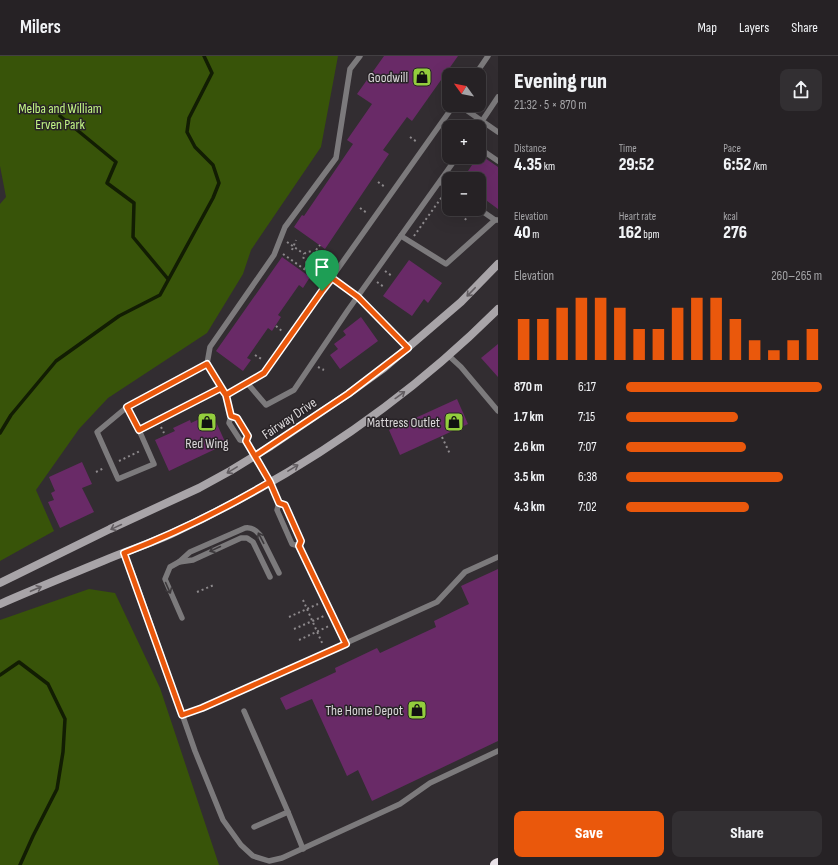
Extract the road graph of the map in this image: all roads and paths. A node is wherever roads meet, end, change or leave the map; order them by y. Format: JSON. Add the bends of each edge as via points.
{"nodes":[{"id":1,"x":360,"y":56,"type":"edge"},
{"id":2,"x":488,"y":56,"type":"edge"},
{"id":3,"x":480,"y":68,"type":"edge"},
{"id":4,"x":498,"y":97,"type":"edge"},
{"id":5,"x":449,"y":112,"type":"edge"},
{"id":6,"x":468,"y":112,"type":"edge"},
{"id":7,"x":480,"y":120,"type":"edge"},
{"id":8,"x":483,"y":120,"type":"edge"},
{"id":9,"x":486,"y":124,"type":"edge"},
{"id":10,"x":498,"y":132,"type":"edge"},
{"id":11,"x":486,"y":153,"type":"edge"},
{"id":12,"x":498,"y":161,"type":"edge"},
{"id":13,"x":453,"y":164,"type":"edge"},
{"id":14,"x":440,"y":182,"type":"joint"},
{"id":15,"x":442,"y":197,"type":"edge"},
{"id":16,"x":486,"y":214,"type":"edge"},
{"id":17,"x":467,"y":216,"type":"edge"},
{"id":18,"x":464,"y":220,"type":"dead end"},
{"id":19,"x":496,"y":220,"type":"edge"},
{"id":20,"x":401,"y":236,"type":"junction"},
{"id":21,"x":281,"y":238,"type":"junction"},
{"id":22,"x":296,"y":240,"type":"dead end"},
{"id":23,"x":410,"y":241,"type":"junction"},
{"id":24,"x":320,"y":245,"type":"dead end"},
{"id":25,"x":293,"y":248,"type":"junction"},
{"id":26,"x":276,"y":250,"type":"junction"},
{"id":27,"x":304,"y":254,"type":"junction"},
{"id":28,"x":314,"y":254,"type":"junction"},
{"id":29,"x":307,"y":262,"type":"junction"},
{"id":30,"x":498,"y":264,"type":"edge"},
{"id":31,"x":305,"y":269,"type":"junction"},
{"id":32,"x":315,"y":272,"type":"dead end"},
{"id":33,"x":332,"y":278,"type":"junction"},
{"id":34,"x":358,"y":297,"type":"junction"},
{"id":35,"x":498,"y":309,"type":"edge"},
{"id":36,"x":408,"y":348,"type":"junction"},
{"id":37,"x":449,"y":356,"type":"junction"},
{"id":38,"x":207,"y":364,"type":"junction"},
{"id":39,"x":248,"y":384,"type":"junction"},
{"id":40,"x":221,"y":388,"type":"junction"},
{"id":41,"x":226,"y":395,"type":"junction"},
{"id":42,"x":127,"y":407,"type":"junction"},
{"id":43,"x":498,"y":411,"type":"edge"},
{"id":44,"x":231,"y":416,"type":"junction"},
{"id":45,"x":139,"y":430,"type":"junction"},
{"id":46,"x":442,"y":437,"type":"dead end"},
{"id":47,"x":246,"y":441,"type":"junction"},
{"id":48,"x":147,"y":448,"type":"junction"},
{"id":49,"x":450,"y":454,"type":"dead end"},
{"id":50,"x":255,"y":456,"type":"junction"},
{"id":51,"x":111,"y":464,"type":"junction"},
{"id":52,"x":96,"y":472,"type":"dead end"},
{"id":53,"x":270,"y":482,"type":"junction"},
{"id":54,"x":279,"y":503,"type":"junction"},
{"id":55,"x":299,"y":546,"type":"junction"},
{"id":56,"x":124,"y":553,"type":"junction"},
{"id":57,"x":498,"y":557,"type":"edge"},
{"id":58,"x":179,"y":562,"type":"junction"},
{"id":59,"x":278,"y":573,"type":"dead end"},
{"id":60,"x":270,"y":577,"type":"dead end"},
{"id":61,"x":0,"y":583,"type":"edge"},
{"id":62,"x":214,"y":585,"type":"dead end"},
{"id":63,"x":197,"y":592,"type":"dead end"},
{"id":64,"x":303,"y":600,"type":"dead end"},
{"id":65,"x":325,"y":601,"type":"junction"},
{"id":66,"x":0,"y":604,"type":"edge"},
{"id":67,"x":306,"y":609,"type":"junction"},
{"id":68,"x":331,"y":612,"type":"junction"},
{"id":69,"x":288,"y":617,"type":"dead end"},
{"id":70,"x":182,"y":618,"type":"dead end"},
{"id":71,"x":312,"y":621,"type":"junction"},
{"id":72,"x":336,"y":623,"type":"junction"},
{"id":73,"x":294,"y":629,"type":"dead end"},
{"id":74,"x":317,"y":632,"type":"junction"},
{"id":75,"x":299,"y":640,"type":"dead end"},
{"id":76,"x":346,"y":644,"type":"junction"},
{"id":77,"x":326,"y":653,"type":"junction"},
{"id":78,"x":244,"y":711,"type":"dead end"},
{"id":79,"x":182,"y":715,"type":"junction"},
{"id":80,"x":498,"y":751,"type":"edge"},
{"id":81,"x":288,"y":812,"type":"junction"},
{"id":82,"x":254,"y":827,"type":"dead end"},
{"id":83,"x":302,"y":849,"type":"junction"}],
"edges":[{"from":1,"to":21,"type":"lane","via":[[350,69],[336,158],[285,227]]},
{"from":2,"to":3,"type":"lane"},
{"from":4,"to":8,"type":"lane"},
{"from":5,"to":33,"type":"lane"},
{"from":6,"to":7,"type":"lane"},
{"from":9,"to":10,"type":"lane"},
{"from":11,"to":12,"type":"lane"},
{"from":13,"to":14,"type":"lane"},
{"from":14,"to":20,"type":"lane"},
{"from":15,"to":23,"type":"path"},
{"from":16,"to":19,"type":"lane"},
{"from":17,"to":18,"type":"path"},
{"from":19,"to":23,"type":"lane","via":[[446,264]]},
{"from":20,"to":23,"type":"lane"},
{"from":20,"to":34,"type":"lane"},
{"from":21,"to":25,"type":"path"},
{"from":21,"to":26,"type":"lane"},
{"from":22,"to":25,"type":"path"},
{"from":24,"to":28,"type":"path"},
{"from":25,"to":27,"type":"path"},
{"from":26,"to":31,"type":"path"},
{"from":26,"to":38,"type":"lane","via":[[210,347]]},
{"from":27,"to":28,"type":"path"},
{"from":27,"to":29,"type":"path","via":[[304,260]]},
{"from":28,"to":29,"type":"path","via":[[314,260]]},
{"from":29,"to":31,"type":"path"},
{"from":30,"to":36,"type":"main road","name":"Fairway Drive","one_way":true,"via":[[461,302]]},
{"from":31,"to":32,"type":"path"},
{"from":33,"to":34,"type":"lane"},
{"from":33,"to":39,"type":"lane","via":[[264,373]]},
{"from":34,"to":36,"type":"lane"},
{"from":34,"to":39,"type":"lane","via":[[294,390],[266,404]]},
{"from":35,"to":37,"type":"main road"},
{"from":36,"to":50,"type":"main road","name":"Fairway Drive","via":[[348,394]]},
{"from":37,"to":43,"type":"lane"},
{"from":53,"to":37,"type":"main road","one_way":true,"via":[[357,427]]},
{"from":38,"to":40,"type":"lane"},
{"from":38,"to":42,"type":"lane"},
{"from":39,"to":41,"type":"lane"},
{"from":40,"to":41,"type":"lane"},
{"from":40,"to":45,"type":"lane"},
{"from":41,"to":44,"type":"lane"},
{"from":42,"to":45,"type":"lane"},
{"from":42,"to":51,"type":"lane","via":[[97,432]]},
{"from":44,"to":47,"type":"lane","via":[[237,418],[248,436]]},
{"from":44,"to":47,"type":"lane","via":[[229,423],[240,440]]},
{"from":45,"to":48,"type":"lane"},
{"from":46,"to":49,"type":"path"},
{"from":47,"to":50,"type":"lane"},
{"from":48,"to":51,"type":"path"},
{"from":48,"to":51,"type":"lane","via":[[154,464],[118,479]]},
{"from":50,"to":53,"type":"lane"},
{"from":50,"to":61,"type":"main road","name":"Fairway Drive","one_way":true,"via":[[199,488]]},
{"from":51,"to":52,"type":"path"},
{"from":53,"to":54,"type":"lane"},
{"from":53,"to":56,"type":"main road","via":[[172,533]]},
{"from":54,"to":55,"type":"lane","via":[[285,505],[301,541]]},
{"from":54,"to":55,"type":"lane","via":[[277,510],[292,544]]},
{"from":55,"to":65,"type":"lane"},
{"from":66,"to":56,"type":"main road","one_way":true},
{"from":56,"to":79,"type":"lane"},
{"from":57,"to":76,"type":"lane","via":[[465,572],[437,602]]},
{"from":59,"to":58,"type":"lane","one_way":true,"via":[[260,535],[248,527],[190,552]]},
{"from":60,"to":58,"type":"lane","one_way":true,"via":[[253,542],[245,537],[193,560]]},
{"from":58,"to":70,"type":"lane","one_way":true,"via":[[170,567],[165,579]]},
{"from":62,"to":63,"type":"path"},
{"from":64,"to":67,"type":"path"},
{"from":65,"to":67,"type":"path"},
{"from":65,"to":68,"type":"lane"},
{"from":67,"to":69,"type":"path"},
{"from":67,"to":71,"type":"path"},
{"from":68,"to":71,"type":"path"},
{"from":68,"to":72,"type":"lane"},
{"from":71,"to":73,"type":"path"},
{"from":71,"to":74,"type":"path"},
{"from":72,"to":74,"type":"path"},
{"from":72,"to":76,"type":"lane"},
{"from":74,"to":75,"type":"path"},
{"from":74,"to":77,"type":"path"},
{"from":76,"to":77,"type":"lane"},
{"from":77,"to":79,"type":"lane"},
{"from":78,"to":81,"type":"lane"},
{"from":79,"to":83,"type":"lane","via":[[223,820],[241,845],[253,856],[269,861]]},
{"from":80,"to":83,"type":"lane","via":[[430,783],[400,804]]},
{"from":81,"to":82,"type":"lane"},
{"from":81,"to":83,"type":"lane"}]}
